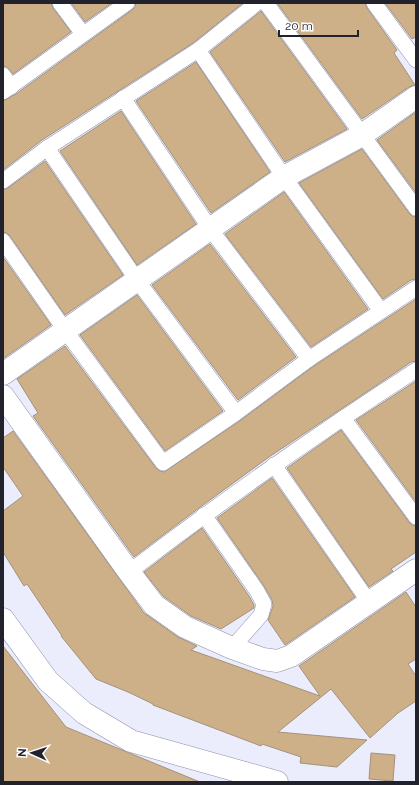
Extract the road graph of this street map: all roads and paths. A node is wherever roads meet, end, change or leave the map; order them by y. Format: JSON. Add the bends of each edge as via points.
{"nodes":[{"id":1,"x":60,"y":3,"type":"edge"},
{"id":2,"x":127,"y":3,"type":"edge"},
{"id":3,"x":257,"y":3,"type":"edge"},
{"id":4,"x":266,"y":3,"type":"edge"},
{"id":5,"x":374,"y":3,"type":"edge"},
{"id":6,"x":83,"y":34,"type":"junction"},
{"id":7,"x":198,"y":50,"type":"junction"},
{"id":8,"x":416,"y":60,"type":"edge"},
{"id":9,"x":6,"y":85,"type":"edge"},
{"id":10,"x":416,"y":97,"type":"edge"},
{"id":11,"x":123,"y":98,"type":"junction"},
{"id":12,"x":362,"y":135,"type":"junction"},
{"id":13,"x":47,"y":148,"type":"junction"},
{"id":14,"x":284,"y":176,"type":"junction"},
{"id":15,"x":3,"y":181,"type":"edge"},
{"id":16,"x":416,"y":208,"type":"edge"},
{"id":17,"x":211,"y":230,"type":"junction"},
{"id":18,"x":3,"y":241,"type":"edge"},
{"id":19,"x":137,"y":280,"type":"junction"},
{"id":20,"x":416,"y":288,"type":"edge"},
{"id":21,"x":381,"y":311,"type":"junction"},
{"id":22,"x":65,"y":330,"type":"junction"},
{"id":23,"x":308,"y":359,"type":"junction"},
{"id":24,"x":416,"y":370,"type":"edge"},
{"id":25,"x":3,"y":374,"type":"edge"},
{"id":26,"x":3,"y":396,"type":"edge"},
{"id":27,"x":236,"y":413,"type":"junction"},
{"id":28,"x":343,"y":418,"type":"junction"},
{"id":29,"x":274,"y":465,"type":"junction"},
{"id":30,"x":204,"y":515,"type":"junction"},
{"id":31,"x":416,"y":517,"type":"edge"},
{"id":32,"x":416,"y":570,"type":"edge"},
{"id":33,"x":128,"y":572,"type":"junction"},
{"id":34,"x":370,"y":602,"type":"junction"},
{"id":35,"x":3,"y":619,"type":"edge"},
{"id":36,"x":232,"y":648,"type":"junction"},
{"id":37,"x":277,"y":782,"type":"edge"}],
"edges":[{"from":1,"to":6,"type":"lane"},
{"from":2,"to":6,"type":"lane"},
{"from":3,"to":7,"type":"lane"},
{"from":4,"to":12,"type":"lane"},
{"from":5,"to":8,"type":"lane"},
{"from":6,"to":9,"type":"lane"},
{"from":7,"to":11,"type":"lane"},
{"from":7,"to":14,"type":"lane"},
{"from":10,"to":12,"type":"street"},
{"from":11,"to":13,"type":"lane"},
{"from":11,"to":17,"type":"lane"},
{"from":12,"to":14,"type":"street"},
{"from":12,"to":16,"type":"lane"},
{"from":13,"to":15,"type":"lane"},
{"from":13,"to":19,"type":"lane"},
{"from":14,"to":17,"type":"street"},
{"from":14,"to":21,"type":"lane"},
{"from":17,"to":19,"type":"street"},
{"from":17,"to":23,"type":"lane"},
{"from":18,"to":22,"type":"lane"},
{"from":19,"to":22,"type":"street"},
{"from":19,"to":27,"type":"lane"},
{"from":20,"to":21,"type":"lane"},
{"from":21,"to":23,"type":"lane"},
{"from":22,"to":25,"type":"street"},
{"from":22,"to":27,"type":"lane","via":[[163,463]]},
{"from":23,"to":27,"type":"lane"},
{"from":24,"to":28,"type":"lane"},
{"from":26,"to":33,"type":"street"},
{"from":28,"to":29,"type":"lane"},
{"from":28,"to":31,"type":"lane"},
{"from":29,"to":30,"type":"lane"},
{"from":29,"to":34,"type":"lane"},
{"from":30,"to":33,"type":"lane"},
{"from":30,"to":36,"type":"lane","via":[[264,604],[261,615]]},
{"from":32,"to":34,"type":"street"},
{"from":33,"to":36,"type":"street","via":[[154,605],[185,627]]},
{"from":34,"to":36,"type":"street","via":[[291,656],[277,661]]},
{"from":35,"to":37,"type":"street","via":[[48,681],[84,713],[131,741]]}]}
